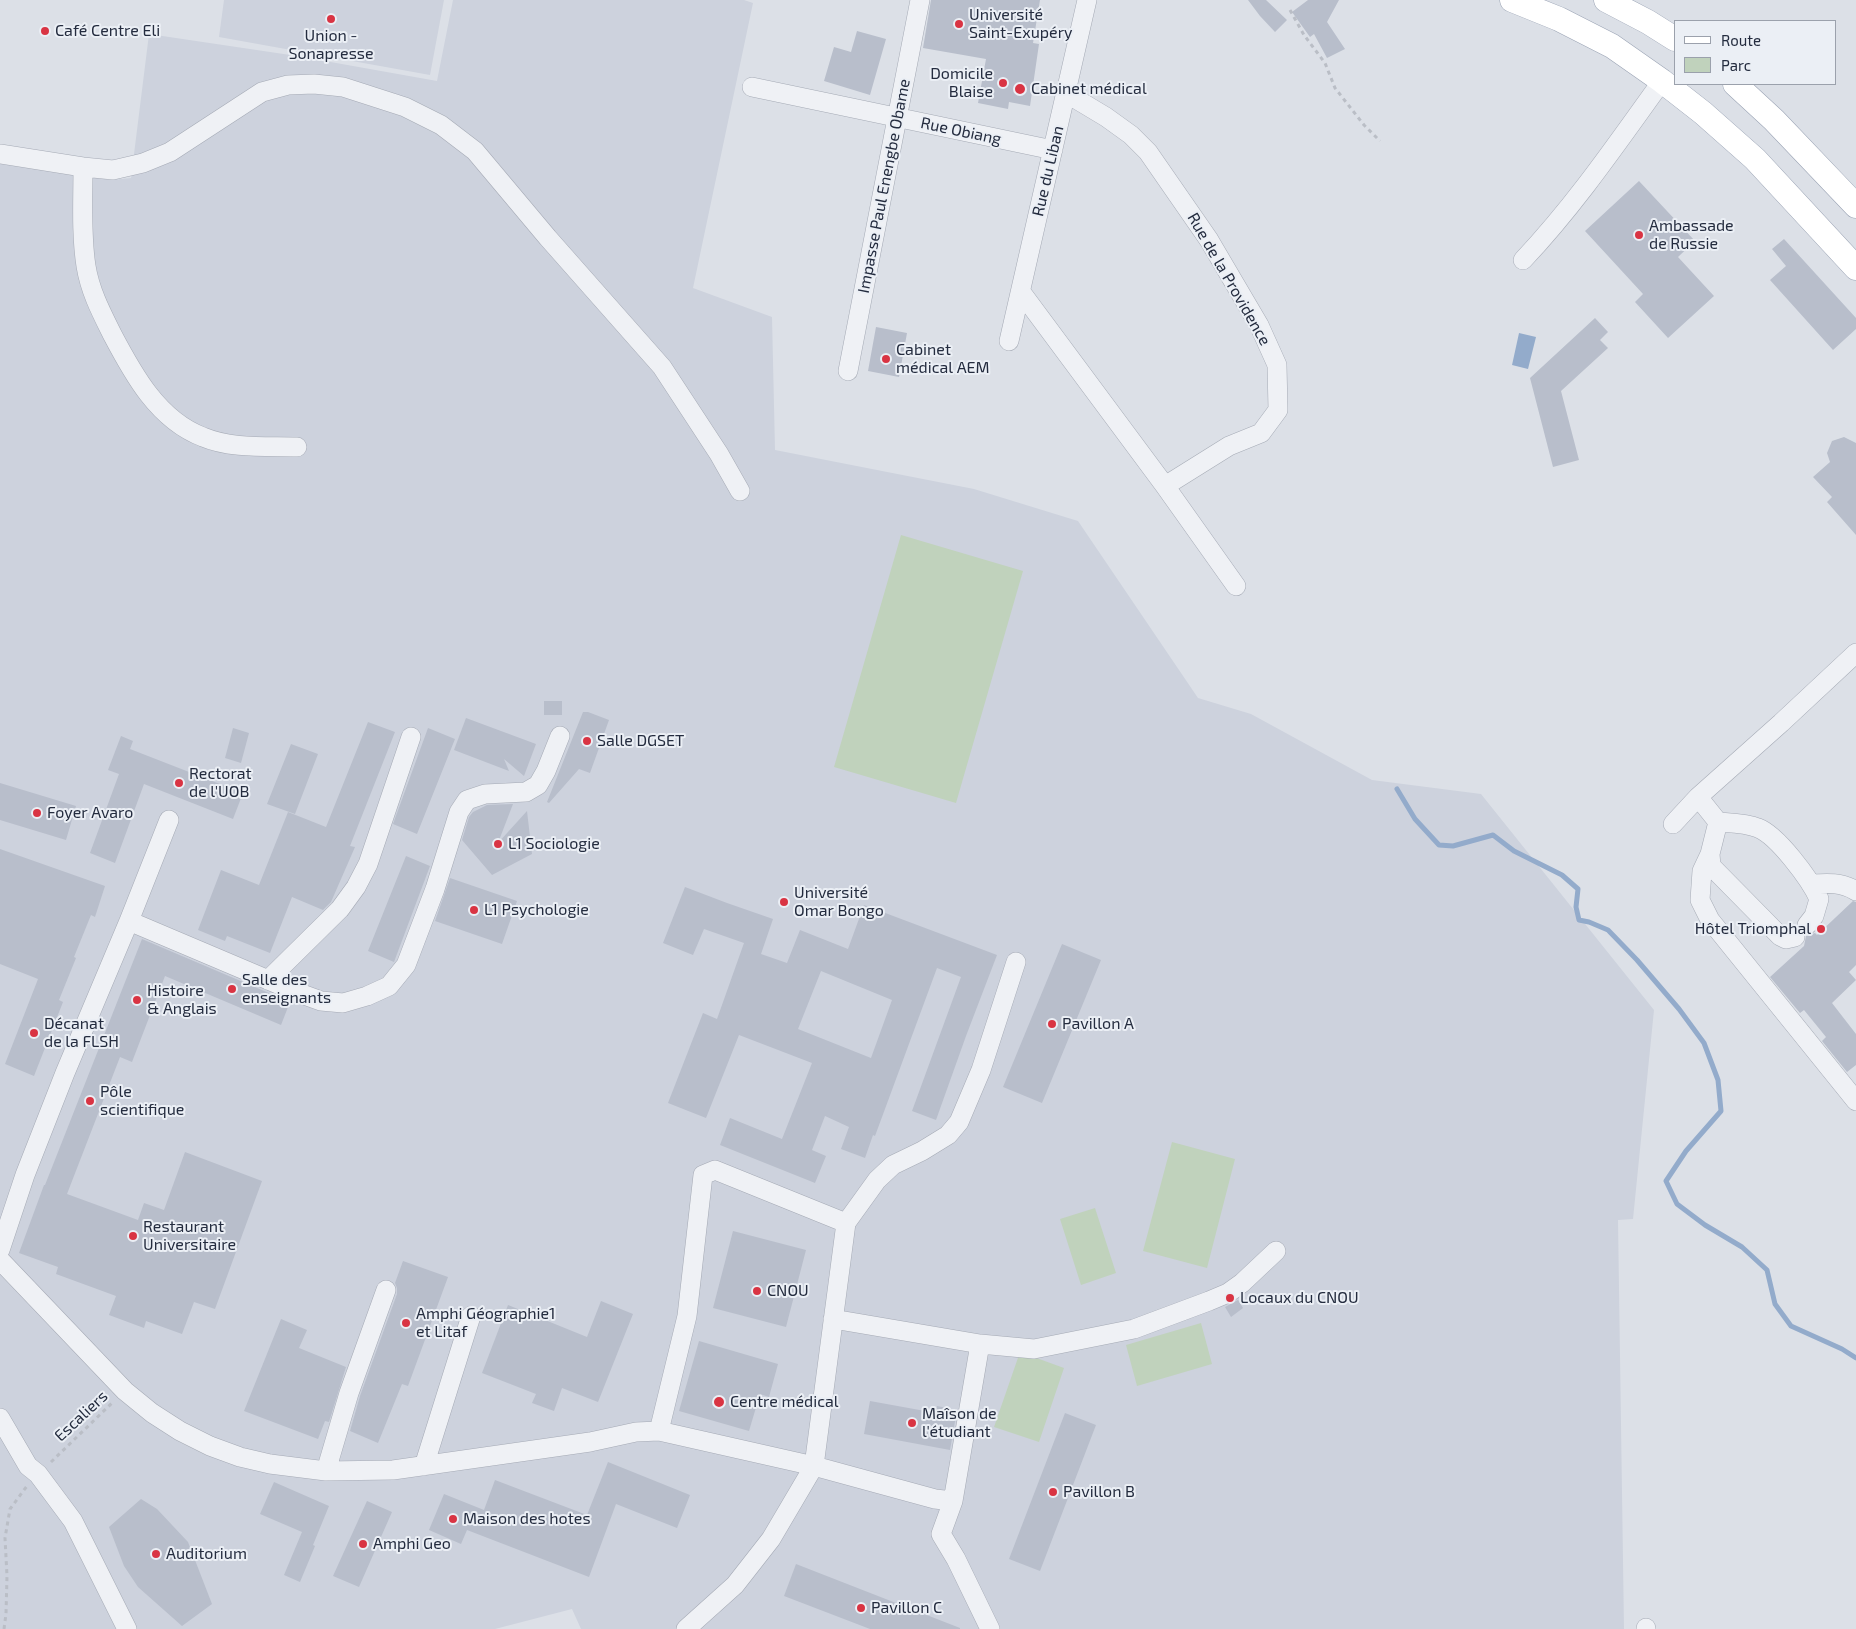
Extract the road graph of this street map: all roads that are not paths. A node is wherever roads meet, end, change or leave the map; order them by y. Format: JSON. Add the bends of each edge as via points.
{"nodes":[{"id":1,"x":920,"y":0,"type":"edge"},
{"id":2,"x":1087,"y":0,"type":"edge"},
{"id":3,"x":1512,"y":0,"type":"edge"},
{"id":4,"x":1606,"y":0,"type":"edge"},
{"id":5,"x":1674,"y":38,"type":"edge"},
{"id":6,"x":1662,"y":81,"type":"junction"},
{"id":7,"x":1735,"y":85,"type":"edge"},
{"id":8,"x":752,"y":87,"type":"dead end"},
{"id":9,"x":1066,"y":93,"type":"junction"},
{"id":10,"x":897,"y":118,"type":"junction"},
{"id":11,"x":1053,"y":150,"type":"junction"},
{"id":12,"x":0,"y":154,"type":"edge"},
{"id":13,"x":83,"y":168,"type":"junction"},
{"id":14,"x":1856,"y":206,"type":"edge"},
{"id":15,"x":1524,"y":260,"type":"dead end"},
{"id":16,"x":1856,"y":268,"type":"edge"},
{"id":17,"x":1021,"y":292,"type":"junction"},
{"id":18,"x":1009,"y":341,"type":"dead end"},
{"id":19,"x":848,"y":371,"type":"dead end"},
{"id":20,"x":297,"y":447,"type":"dead end"},
{"id":21,"x":1166,"y":486,"type":"junction"},
{"id":22,"x":740,"y":490,"type":"dead end"},
{"id":23,"x":1236,"y":586,"type":"dead end"},
{"id":24,"x":1856,"y":653,"type":"edge"},
{"id":25,"x":560,"y":736,"type":"dead end"},
{"id":26,"x":411,"y":737,"type":"dead end"},
{"id":27,"x":1698,"y":797,"type":"junction"},
{"id":28,"x":169,"y":820,"type":"dead end"},
{"id":29,"x":1718,"y":822,"type":"junction"},
{"id":30,"x":1673,"y":824,"type":"dead end"},
{"id":31,"x":1710,"y":854,"type":"junction"},
{"id":32,"x":1812,"y":884,"type":"junction"},
{"id":33,"x":1856,"y":891,"type":"edge"},
{"id":34,"x":129,"y":921,"type":"junction"},
{"id":35,"x":1016,"y":962,"type":"dead end"},
{"id":36,"x":268,"y":980,"type":"junction"},
{"id":37,"x":1856,"y":1101,"type":"edge"},
{"id":38,"x":846,"y":1223,"type":"junction"},
{"id":39,"x":0,"y":1250,"type":"edge"},
{"id":40,"x":1276,"y":1252,"type":"dead end"},
{"id":41,"x":0,"y":1260,"type":"edge"},
{"id":42,"x":386,"y":1290,"type":"dead end"},
{"id":43,"x":471,"y":1316,"type":"dead end"},
{"id":44,"x":833,"y":1319,"type":"junction"},
{"id":45,"x":980,"y":1344,"type":"junction"},
{"id":46,"x":0,"y":1418,"type":"edge"},
{"id":47,"x":660,"y":1431,"type":"junction"},
{"id":48,"x":424,"y":1466,"type":"junction"},
{"id":49,"x":814,"y":1466,"type":"junction"},
{"id":50,"x":326,"y":1471,"type":"junction"},
{"id":51,"x":953,"y":1501,"type":"junction"},
{"id":52,"x":127,"y":1629,"type":"edge"},
{"id":53,"x":686,"y":1629,"type":"edge"},
{"id":54,"x":990,"y":1629,"type":"edge"}],
"edges":[{"from":1,"to":10,"type":"street","name":"Impasse Paul Enengbe Obame"},
{"from":2,"to":9,"type":"street","name":"Rue du Liban"},
{"from":3,"to":6,"type":"main road","via":[[1612,46]]},
{"from":4,"to":5,"type":"main road"},
{"from":6,"to":15,"type":"street","via":[[1617,144]]},
{"from":6,"to":16,"type":"main road","via":[[1755,158]]},
{"from":7,"to":14,"type":"main road","via":[[1774,120]]},
{"from":8,"to":10,"type":"street","name":"Rue Obiang"},
{"from":9,"to":11,"type":"street","name":"Rue du Liban"},
{"from":9,"to":21,"type":"street","name":"Rue de la Providence","via":[[1125,130],[1148,152],[1208,240],[1259,325],[1277,365],[1278,410],[1261,433],[1229,446]]},
{"from":10,"to":11,"type":"street","name":"Rue Obiang"},
{"from":10,"to":19,"type":"street","name":"Impasse Paul Enengbe Obame"},
{"from":11,"to":17,"type":"street","name":"Rue du Liban"},
{"from":12,"to":13,"type":"street"},
{"from":13,"to":20,"type":"street","via":[[86,268],[95,301],[129,367],[152,398],[175,422],[203,438],[228,444]]},
{"from":13,"to":22,"type":"street","via":[[113,170],[170,152],[262,92],[288,85],[342,87],[406,107],[441,124],[475,151],[662,367]]},
{"from":17,"to":18,"type":"street","name":"Rue du Liban"},
{"from":17,"to":21,"type":"street"},
{"from":21,"to":23,"type":"street"},
{"from":24,"to":27,"type":"street"},
{"from":25,"to":36,"type":"street","via":[[538,785],[526,792],[485,794],[467,800],[459,812],[406,965],[389,986],[343,1003],[321,1000]]},
{"from":26,"to":36,"type":"street","via":[[368,864],[356,887],[334,916]]},
{"from":27,"to":29,"type":"street"},
{"from":27,"to":30,"type":"street"},
{"from":28,"to":34,"type":"street"},
{"from":29,"to":31,"type":"street"},
{"from":29,"to":32,"type":"street","via":[[1758,828],[1774,838]]},
{"from":31,"to":32,"type":"street","via":[[1711,866],[1786,939],[1801,931],[1814,916],[1819,898]]},
{"from":31,"to":37,"type":"street","via":[[1702,871],[1700,900],[1710,920]]},
{"from":32,"to":33,"type":"street","via":[[1833,883]]},
{"from":34,"to":36,"type":"street"},
{"from":34,"to":39,"type":"street","via":[[25,1175]]},
{"from":35,"to":38,"type":"street","via":[[981,1070],[959,1122],[948,1135],[922,1152],[893,1165],[877,1180]]},
{"from":38,"to":44,"type":"street"},
{"from":38,"to":47,"type":"street","via":[[715,1170],[703,1176],[687,1316]]},
{"from":40,"to":45,"type":"street","via":[[1228,1293],[1134,1329],[1034,1349]]},
{"from":41,"to":50,"type":"street","via":[[126,1391],[152,1413],[180,1431],[240,1457]]},
{"from":42,"to":50,"type":"street","via":[[349,1393]]},
{"from":43,"to":48,"type":"street"},
{"from":44,"to":45,"type":"street"},
{"from":44,"to":49,"type":"street"},
{"from":45,"to":51,"type":"street"},
{"from":46,"to":52,"type":"street","via":[[28,1466],[38,1474],[73,1521]]},
{"from":47,"to":48,"type":"street","via":[[636,1432],[590,1442]]},
{"from":47,"to":49,"type":"street"},
{"from":48,"to":50,"type":"street"},
{"from":49,"to":51,"type":"street"},
{"from":49,"to":53,"type":"street","via":[[771,1540],[735,1585]]},
{"from":51,"to":54,"type":"street","via":[[940,1534],[956,1559]]}]}
